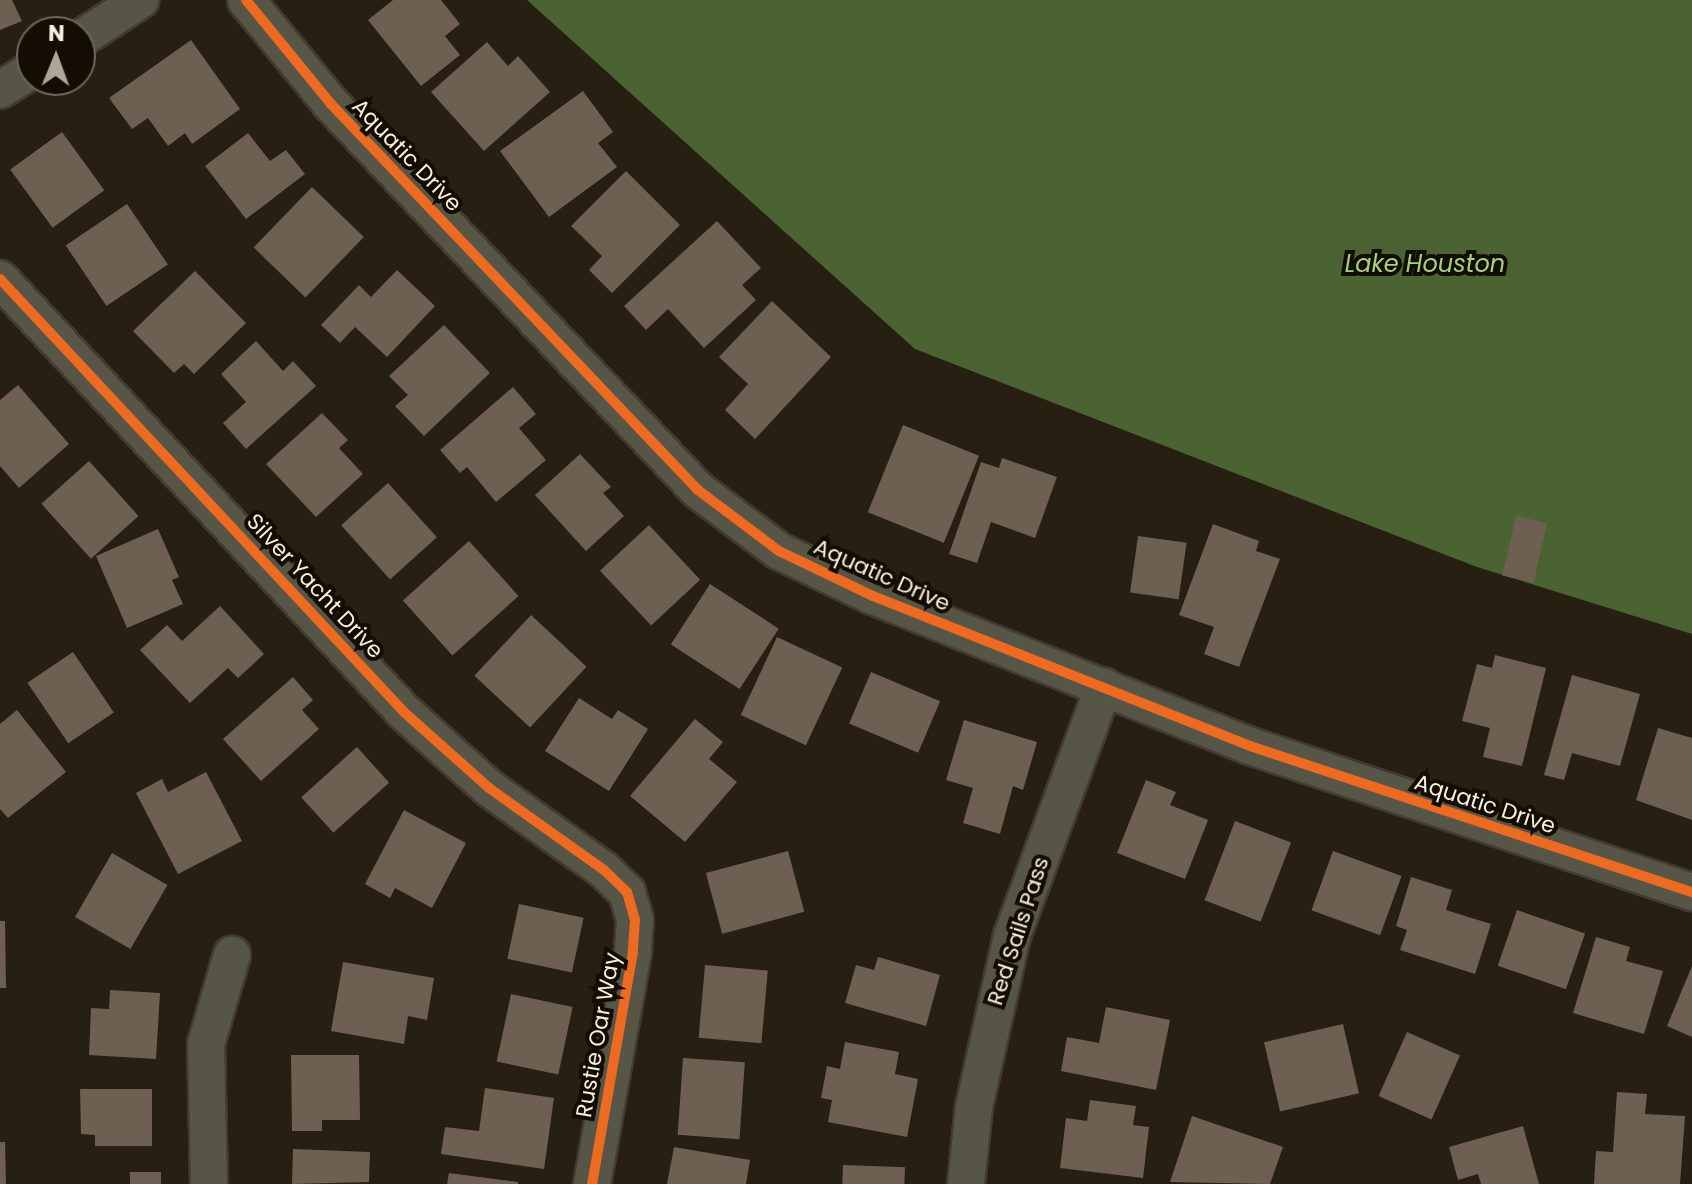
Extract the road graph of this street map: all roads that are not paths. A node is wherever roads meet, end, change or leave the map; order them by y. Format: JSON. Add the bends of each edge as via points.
{"nodes":[{"id":1,"x":140,"y":0,"type":"edge"},
{"id":2,"x":246,"y":0,"type":"edge"},
{"id":3,"x":96,"y":29,"type":"edge"},
{"id":4,"x":0,"y":279,"type":"edge"},
{"id":5,"x":1104,"y":686,"type":"junction"},
{"id":6,"x":627,"y":892,"type":"joint"},
{"id":7,"x":1692,"y":892,"type":"edge"},
{"id":8,"x":232,"y":955,"type":"dead end"},
{"id":9,"x":209,"y":1184,"type":"edge"},
{"id":10,"x":592,"y":1184,"type":"edge"},
{"id":11,"x":966,"y":1184,"type":"edge"}],
"edges":[{"from":1,"to":3,"type":"street"},
{"from":2,"to":5,"type":"street","name":"Aquatic Drive","via":[[331,104],[698,490],[779,551],[859,590]]},
{"from":4,"to":6,"type":"street","name":"Silver Yacht Drive","via":[[404,712],[489,788]]},
{"from":5,"to":7,"type":"street","name":"Aquatic Drive","via":[[1250,746]]},
{"from":5,"to":11,"type":"street","name":"Red Sails Pass","via":[[1012,936],[974,1107]]},
{"from":6,"to":10,"type":"street","name":"Rustie Oar Way","via":[[635,920],[633,952]]},
{"from":8,"to":9,"type":"street","via":[[206,1044]]}]}
